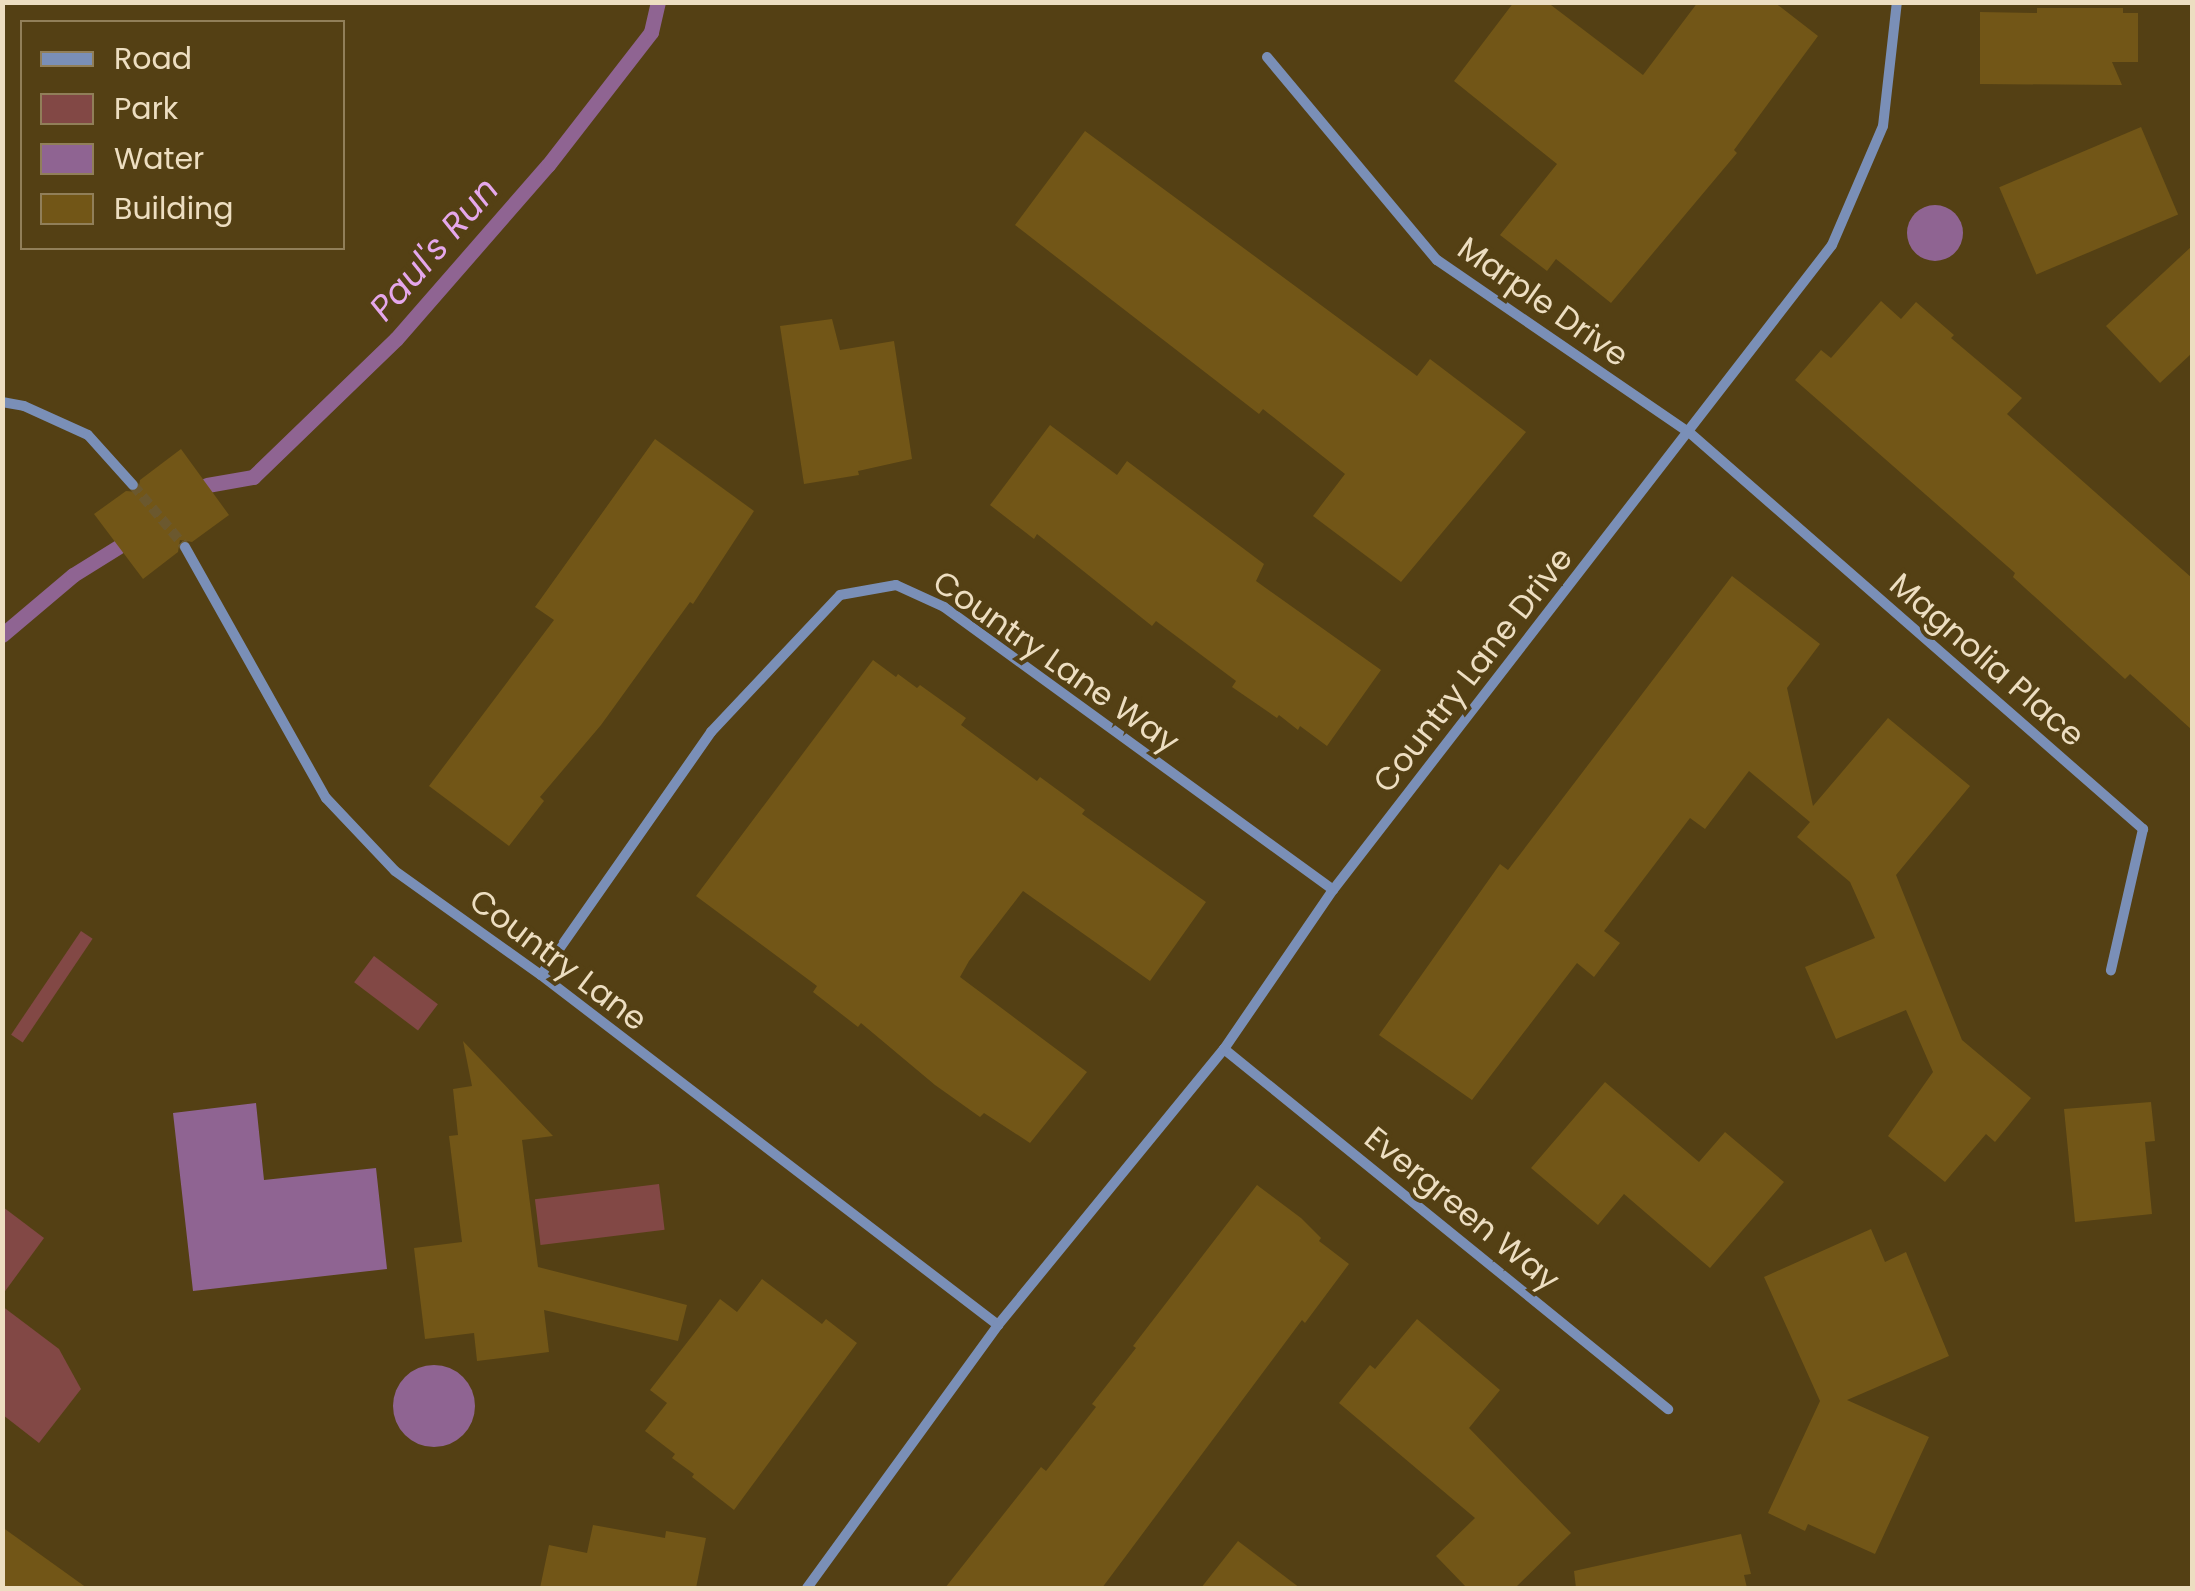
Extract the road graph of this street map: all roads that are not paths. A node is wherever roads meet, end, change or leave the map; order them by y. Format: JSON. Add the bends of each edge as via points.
{"nodes":[{"id":1,"x":1896,"y":2,"type":"edge"},
{"id":2,"x":1267,"y":56,"type":"dead end"},
{"id":3,"x":2,"y":402,"type":"edge"},
{"id":4,"x":1690,"y":433,"type":"junction"},
{"id":5,"x":133,"y":486,"type":"tunnel mouth"},
{"id":6,"x":185,"y":547,"type":"tunnel mouth"},
{"id":7,"x":1333,"y":890,"type":"junction"},
{"id":8,"x":2111,"y":970,"type":"dead end"},
{"id":9,"x":541,"y":975,"type":"junction"},
{"id":10,"x":1224,"y":1049,"type":"junction"},
{"id":11,"x":998,"y":1325,"type":"junction"},
{"id":12,"x":1668,"y":1408,"type":"dead end"},
{"id":13,"x":807,"y":1588,"type":"edge"}],
"edges":[{"from":1,"to":4,"type":"street","name":"Country Lane Drive","via":[[1882,126],[1832,245]]},
{"from":2,"to":4,"type":"street","name":"Marple Drive","via":[[1437,260]]},
{"from":3,"to":5,"type":"street","via":[[88,435]]},
{"from":4,"to":7,"type":"street","name":"Country Lane Drive"},
{"from":4,"to":8,"type":"street","name":"Magnolia Place","via":[[2142,829]]},
{"from":6,"to":9,"type":"street","name":"Country Lane","via":[[326,798],[396,872]]},
{"from":7,"to":9,"type":"street","name":"Country Lane Way","via":[[944,607],[896,585],[840,596],[711,732]]},
{"from":7,"to":10,"type":"street","name":"Country Lane Drive"},
{"from":9,"to":11,"type":"street","name":"Country Lane"},
{"from":10,"to":11,"type":"street","name":"Country Lane Drive"},
{"from":10,"to":12,"type":"street","name":"Evergreen Way"},
{"from":11,"to":13,"type":"street","name":"Country Lane Drive"}]}
